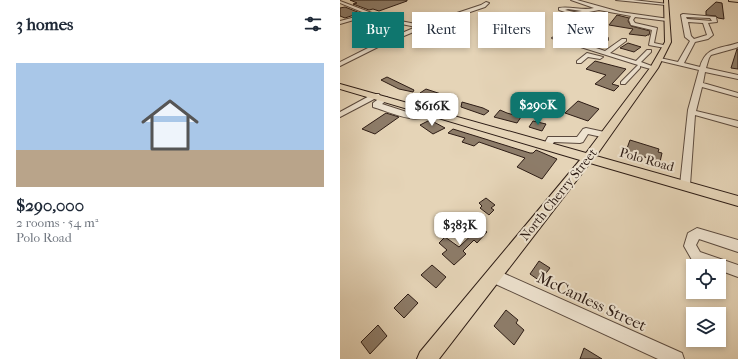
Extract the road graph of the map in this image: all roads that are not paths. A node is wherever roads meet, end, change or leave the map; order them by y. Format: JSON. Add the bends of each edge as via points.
{"nodes":[{"id":1,"x":573,"y":0,"type":"edge"},
{"id":2,"x":618,"y":0,"type":"edge"},
{"id":3,"x":731,"y":0,"type":"edge"},
{"id":4,"x":738,"y":1,"type":"edge"},
{"id":5,"x":666,"y":2,"type":"edge"},
{"id":6,"x":341,"y":3,"type":"edge"},
{"id":7,"x":487,"y":3,"type":"dead end"},
{"id":8,"x":597,"y":8,"type":"junction"},
{"id":9,"x":590,"y":11,"type":"junction"},
{"id":10,"x":366,"y":12,"type":"edge"},
{"id":11,"x":464,"y":12,"type":"edge"},
{"id":12,"x":630,"y":15,"type":"junction"},
{"id":13,"x":352,"y":20,"type":"edge"},
{"id":14,"x":667,"y":20,"type":"junction"},
{"id":15,"x":685,"y":20,"type":"junction"},
{"id":16,"x":705,"y":22,"type":"junction"},
{"id":17,"x":340,"y":24,"type":"edge"},
{"id":18,"x":412,"y":30,"type":"edge"},
{"id":19,"x":624,"y":40,"type":"dead end"},
{"id":20,"x":693,"y":41,"type":"junction"},
{"id":21,"x":738,"y":45,"type":"edge"},
{"id":22,"x":665,"y":46,"type":"junction"},
{"id":23,"x":588,"y":48,"type":"edge"},
{"id":24,"x":591,"y":49,"type":"joint"},
{"id":25,"x":722,"y":50,"type":"junction"},
{"id":26,"x":649,"y":51,"type":"dead end"},
{"id":27,"x":608,"y":52,"type":"junction"},
{"id":28,"x":736,"y":53,"type":"dead end"},
{"id":29,"x":660,"y":60,"type":"junction"},
{"id":30,"x":579,"y":62,"type":"dead end"},
{"id":31,"x":639,"y":63,"type":"junction"},
{"id":32,"x":340,"y":64,"type":"edge"},
{"id":33,"x":680,"y":64,"type":"junction"},
{"id":34,"x":654,"y":69,"type":"junction"},
{"id":35,"x":702,"y":69,"type":"junction"},
{"id":36,"x":737,"y":81,"type":"edge"},
{"id":37,"x":623,"y":83,"type":"dead end"},
{"id":38,"x":698,"y":84,"type":"junction"},
{"id":39,"x":340,"y":86,"type":"edge"},
{"id":40,"x":711,"y":88,"type":"junction"},
{"id":41,"x":738,"y":95,"type":"edge"},
{"id":42,"x":380,"y":98,"type":"junction"},
{"id":43,"x":692,"y":112,"type":"junction"},
{"id":44,"x":340,"y":115,"type":"edge"},
{"id":45,"x":738,"y":124,"type":"edge"},
{"id":46,"x":606,"y":135,"type":"junction"},
{"id":47,"x":547,"y":146,"type":"junction"},
{"id":48,"x":587,"y":157,"type":"junction"},
{"id":49,"x":685,"y":186,"type":"junction"},
{"id":50,"x":738,"y":201,"type":"edge"},
{"id":51,"x":738,"y":246,"type":"edge"},
{"id":52,"x":738,"y":271,"type":"edge"},
{"id":53,"x":494,"y":276,"type":"junction"},
{"id":54,"x":427,"y":359,"type":"edge"},
{"id":55,"x":676,"y":359,"type":"edge"}],
"edges":[{"from":1,"to":8,"type":"street"},
{"from":2,"to":5,"type":"street"},
{"from":3,"to":4,"type":"main road"},
{"from":5,"to":14,"type":"main road","name":"North Cherry Street"},
{"from":6,"to":10,"type":"street"},
{"from":7,"to":11,"type":"street"},
{"from":8,"to":9,"type":"street"},
{"from":8,"to":12,"type":"street","via":[[613,12],[609,15],[623,18]]},
{"from":9,"to":9,"type":"street","via":[[570,13],[561,9],[568,8]]},
{"from":12,"to":14,"type":"street"},
{"from":12,"to":22,"type":"street","via":[[634,24],[655,28],[651,44]]},
{"from":13,"to":17,"type":"street"},
{"from":14,"to":22,"type":"main road","name":"North Cherry Street","via":[[668,42]]},
{"from":15,"to":16,"type":"street"},
{"from":15,"to":16,"type":"street","via":[[685,14],[714,18],[715,22]]},
{"from":15,"to":20,"type":"street","via":[[688,37]]},
{"from":16,"to":20,"type":"street","via":[[710,35]]},
{"from":18,"to":32,"type":"street"},
{"from":19,"to":27,"type":"street"},
{"from":20,"to":33,"type":"street"},
{"from":21,"to":25,"type":"street"},
{"from":22,"to":29,"type":"main road","name":"North Cherry Street"},
{"from":23,"to":24,"type":"street"},
{"from":24,"to":27,"type":"street"},
{"from":25,"to":28,"type":"street"},
{"from":25,"to":35,"type":"street","via":[[708,55]]},
{"from":26,"to":31,"type":"street"},
{"from":27,"to":31,"type":"street"},
{"from":29,"to":33,"type":"street"},
{"from":29,"to":34,"type":"main road","name":"North Cherry Street"},
{"from":30,"to":31,"type":"street","via":[[590,54]]},
{"from":31,"to":34,"type":"street"},
{"from":31,"to":37,"type":"street"},
{"from":33,"to":35,"type":"street"},
{"from":34,"to":46,"type":"main road","name":"North Cherry Street"},
{"from":35,"to":36,"type":"street"},
{"from":35,"to":38,"type":"street"},
{"from":36,"to":40,"type":"street","via":[[715,79]]},
{"from":38,"to":40,"type":"street"},
{"from":38,"to":43,"type":"street"},
{"from":39,"to":42,"type":"main road","name":"Polo Road"},
{"from":40,"to":41,"type":"street"},
{"from":42,"to":44,"type":"street"},
{"from":42,"to":47,"type":"main road","name":"Polo Road"},
{"from":43,"to":45,"type":"street"},
{"from":43,"to":49,"type":"street"},
{"from":46,"to":47,"type":"street","via":[[589,130],[580,140],[571,142],[558,138],[551,139]]},
{"from":46,"to":48,"type":"main road","name":"North Cherry Street"},
{"from":47,"to":48,"type":"main road","name":"Polo Road"},
{"from":48,"to":49,"type":"main road","name":"Polo Road"},
{"from":48,"to":53,"type":"main road","name":"North Cherry Street"},
{"from":49,"to":50,"type":"main road","name":"Polo Road"},
{"from":51,"to":52,"type":"street","via":[[698,233],[692,237],[690,246],[696,256]]},
{"from":53,"to":54,"type":"main road","name":"North Cherry Street"},
{"from":53,"to":55,"type":"street","name":"McCanless Street"}]}
